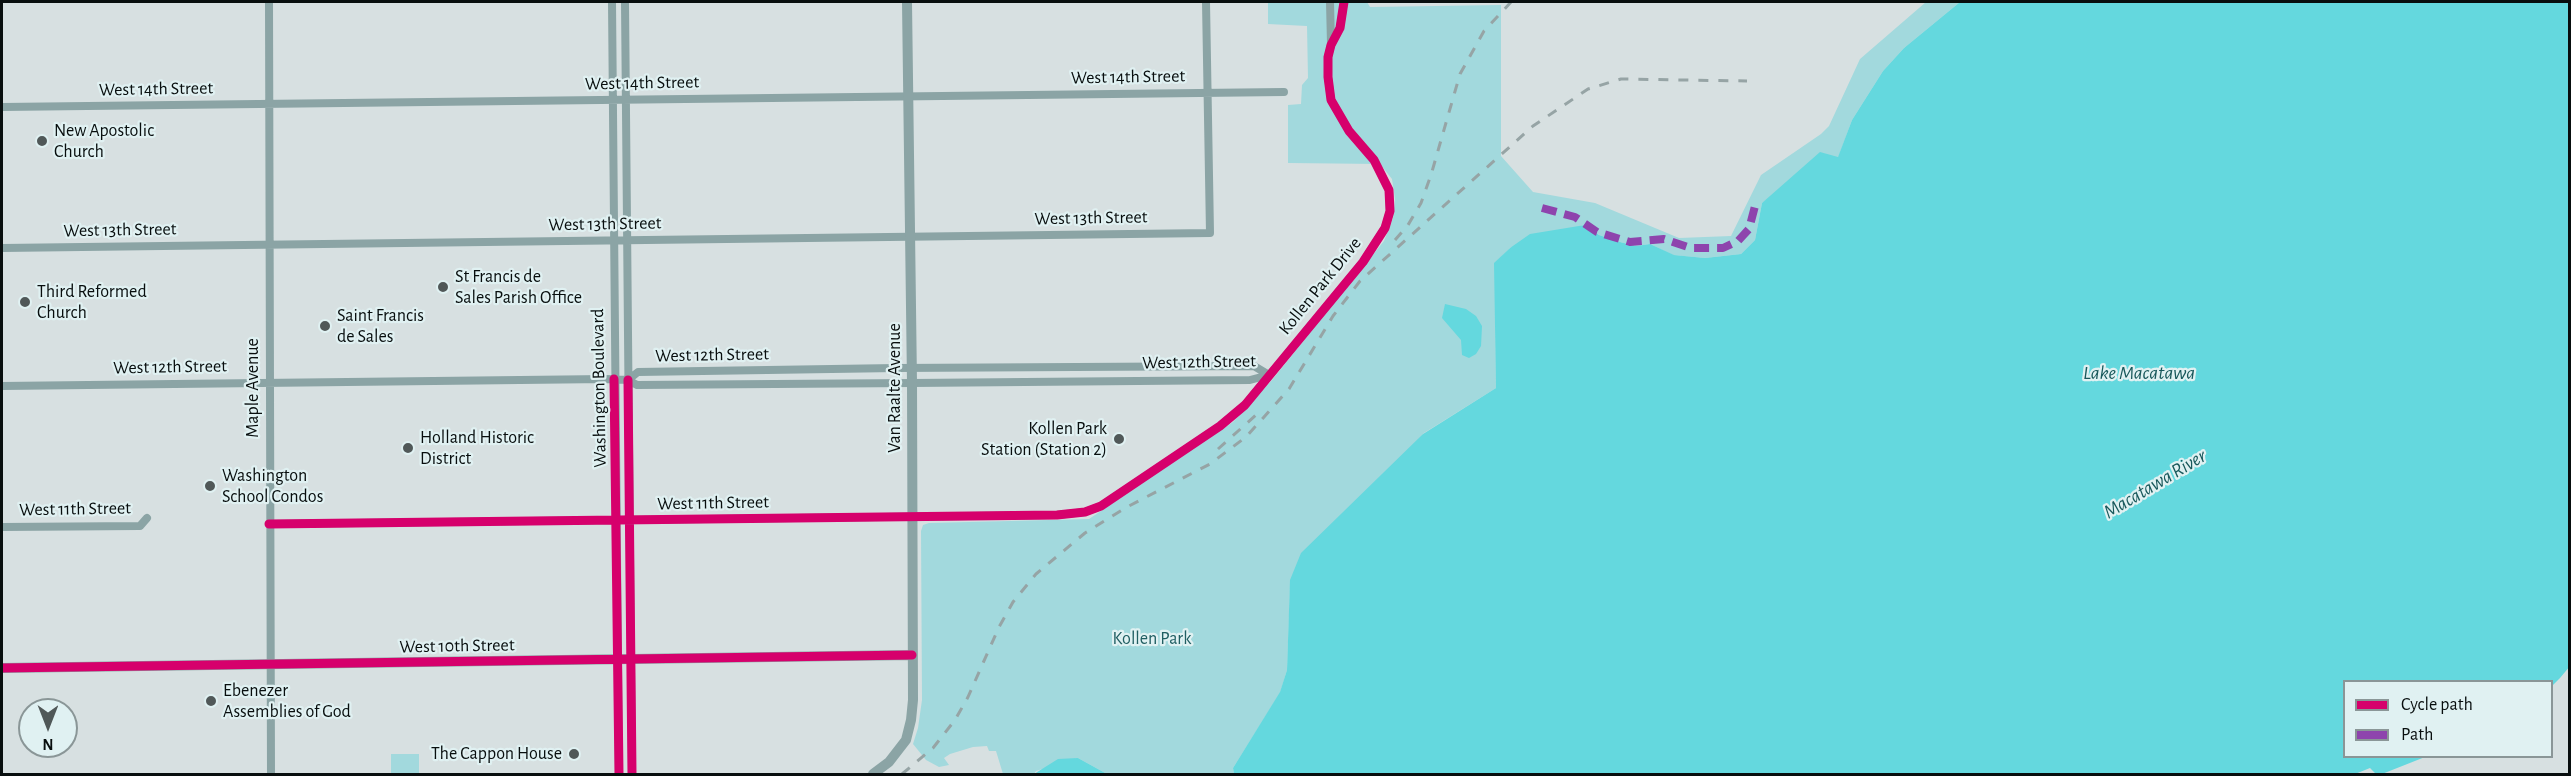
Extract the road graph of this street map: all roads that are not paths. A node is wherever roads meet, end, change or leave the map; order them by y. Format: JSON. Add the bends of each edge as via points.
{"nodes":[{"id":1,"x":269,"y":2,"type":"edge"},
{"id":2,"x":612,"y":2,"type":"edge"},
{"id":3,"x":625,"y":2,"type":"edge"},
{"id":4,"x":907,"y":2,"type":"edge"},
{"id":5,"x":1206,"y":2,"type":"edge"},
{"id":6,"x":1330,"y":2,"type":"edge"},
{"id":7,"x":1344,"y":2,"type":"edge"},
{"id":8,"x":1331,"y":45,"type":"junction"},
{"id":9,"x":1284,"y":92,"type":"dead end"},
{"id":10,"x":1207,"y":93,"type":"junction"},
{"id":11,"x":908,"y":96,"type":"junction"},
{"id":12,"x":613,"y":100,"type":"junction"},
{"id":13,"x":626,"y":100,"type":"junction"},
{"id":14,"x":269,"y":104,"type":"junction"},
{"id":15,"x":2,"y":107,"type":"edge"},
{"id":16,"x":909,"y":236,"type":"junction"},
{"id":17,"x":627,"y":240,"type":"junction"},
{"id":18,"x":614,"y":241,"type":"junction"},
{"id":19,"x":270,"y":245,"type":"junction"},
{"id":20,"x":2,"y":248,"type":"edge"},
{"id":21,"x":912,"y":368,"type":"junction"},
{"id":22,"x":1269,"y":375,"type":"junction"},
{"id":23,"x":615,"y":379,"type":"junction"},
{"id":24,"x":628,"y":380,"type":"junction"},
{"id":25,"x":269,"y":382,"type":"junction"},
{"id":26,"x":912,"y":383,"type":"junction"},
{"id":27,"x":2,"y":386,"type":"edge"},
{"id":28,"x":1085,"y":513,"type":"joint"},
{"id":29,"x":912,"y":517,"type":"junction"},
{"id":30,"x":147,"y":519,"type":"dead end"},
{"id":31,"x":618,"y":520,"type":"junction"},
{"id":32,"x":629,"y":520,"type":"junction"},
{"id":33,"x":269,"y":524,"type":"junction"},
{"id":34,"x":2,"y":527,"type":"edge"},
{"id":35,"x":912,"y":654,"type":"junction"},
{"id":36,"x":619,"y":659,"type":"junction"},
{"id":37,"x":630,"y":659,"type":"junction"},
{"id":38,"x":270,"y":666,"type":"junction"},
{"id":39,"x":2,"y":668,"type":"edge"},
{"id":40,"x":271,"y":774,"type":"edge"},
{"id":41,"x":619,"y":774,"type":"edge"},
{"id":42,"x":632,"y":774,"type":"edge"},
{"id":43,"x":873,"y":774,"type":"edge"}],
"edges":[{"from":1,"to":14,"type":"street","name":"Maple Avenue"},
{"from":2,"to":12,"type":"street","name":"Washington Boulevard"},
{"from":3,"to":13,"type":"street","name":"Washington Boulevard"},
{"from":4,"to":11,"type":"street","name":"Van Raalte Avenue"},
{"from":5,"to":10,"type":"street"},
{"from":6,"to":8,"type":"street","name":"Kollen Park Drive"},
{"from":7,"to":8,"type":"street","name":"Kollen Park Drive","via":[[1341,28]]},
{"from":8,"to":22,"type":"street","name":"Kollen Park Drive","via":[[1331,100],[1336,113],[1374,160],[1389,190],[1390,211],[1385,228],[1363,262]]},
{"from":9,"to":10,"type":"street","name":"West 14th Street"},
{"from":10,"to":11,"type":"street","name":"West 14th Street"},
{"from":10,"to":16,"type":"street","name":"West 13th Street","via":[[1210,233]]},
{"from":11,"to":13,"type":"street","name":"West 14th Street"},
{"from":11,"to":16,"type":"street","name":"Van Raalte Avenue"},
{"from":12,"to":13,"type":"street","name":"West 14th Street"},
{"from":12,"to":14,"type":"street","name":"West 14th Street"},
{"from":12,"to":18,"type":"street","name":"Washington Boulevard"},
{"from":13,"to":17,"type":"street","name":"Washington Boulevard"},
{"from":14,"to":15,"type":"street","name":"West 14th Street"},
{"from":14,"to":19,"type":"street","name":"Maple Avenue"},
{"from":16,"to":17,"type":"street","name":"West 13th Street"},
{"from":16,"to":21,"type":"street","name":"Van Raalte Avenue"},
{"from":17,"to":18,"type":"street","name":"West 13th Street"},
{"from":17,"to":24,"type":"street","name":"Washington Boulevard"},
{"from":18,"to":19,"type":"street","name":"West 13th Street"},
{"from":18,"to":23,"type":"street","name":"Washington Boulevard"},
{"from":19,"to":20,"type":"street","name":"West 13th Street"},
{"from":19,"to":25,"type":"street","name":"Maple Avenue"},
{"from":21,"to":22,"type":"street","name":"West 12th Street","via":[[1254,366]]},
{"from":21,"to":24,"type":"street","name":"West 12th Street","via":[[638,372]]},
{"from":21,"to":26,"type":"street","name":"Van Raalte Avenue"},
{"from":22,"to":26,"type":"street","name":"West 12th Street","via":[[1250,380]]},
{"from":22,"to":28,"type":"street","name":"Kollen Park Drive","via":[[1245,405],[1220,426]]},
{"from":23,"to":24,"type":"street","name":"West 12th Street"},
{"from":23,"to":25,"type":"street","name":"West 12th Street"},
{"from":23,"to":31,"type":"street","name":"Washington Boulevard"},
{"from":24,"to":26,"type":"street","name":"West 12th Street","via":[[637,385]]},
{"from":24,"to":32,"type":"street","name":"Washington Boulevard"},
{"from":25,"to":27,"type":"street","name":"West 12th Street"},
{"from":25,"to":33,"type":"street","name":"Maple Avenue"},
{"from":26,"to":29,"type":"street","name":"Van Raalte Avenue"},
{"from":28,"to":29,"type":"street","name":"West 11th Street"},
{"from":29,"to":32,"type":"street","name":"West 11th Street"},
{"from":29,"to":35,"type":"street","name":"Van Raalte Avenue"},
{"from":30,"to":34,"type":"street","name":"West 11th Street","via":[[140,526]]},
{"from":31,"to":32,"type":"street","name":"West 11th Street"},
{"from":31,"to":33,"type":"street","name":"West 11th Street"},
{"from":31,"to":36,"type":"street","name":"Washington Boulevard"},
{"from":32,"to":37,"type":"street","name":"Washington Boulevard"},
{"from":33,"to":38,"type":"street","name":"Maple Avenue"},
{"from":35,"to":37,"type":"street","name":"West 10th Street"},
{"from":35,"to":43,"type":"street","name":"Van Raalte Avenue","via":[[911,720],[906,740],[885,766]]},
{"from":36,"to":37,"type":"street","name":"West 10th Street"},
{"from":36,"to":38,"type":"street","name":"West 10th Street"},
{"from":36,"to":41,"type":"street","name":"Washington Boulevard"},
{"from":37,"to":42,"type":"street","name":"Washington Boulevard"},
{"from":38,"to":39,"type":"street","name":"West 10th Street"},
{"from":38,"to":40,"type":"street","name":"Maple Avenue"}]}
